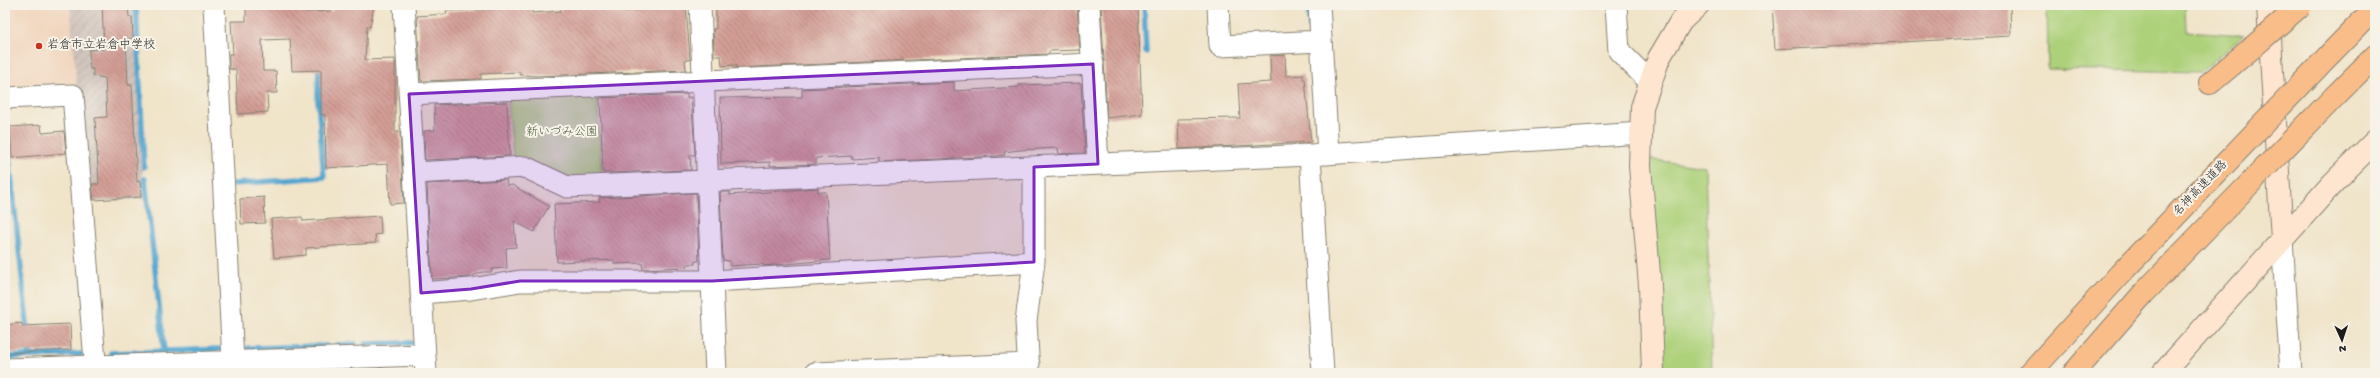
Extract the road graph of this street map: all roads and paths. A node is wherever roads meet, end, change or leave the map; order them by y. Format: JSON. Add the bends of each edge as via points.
{"nodes":[{"id":1,"x":214,"y":5,"type":"edge"},
{"id":2,"x":404,"y":5,"type":"edge"},
{"id":3,"x":700,"y":5,"type":"edge"},
{"id":4,"x":1089,"y":5,"type":"edge"},
{"id":5,"x":1218,"y":5,"type":"edge"},
{"id":6,"x":1319,"y":5,"type":"edge"},
{"id":7,"x":1616,"y":5,"type":"edge"},
{"id":8,"x":1698,"y":5,"type":"edge"},
{"id":9,"x":2268,"y":5,"type":"edge"},
{"id":10,"x":2301,"y":5,"type":"edge"},
{"id":11,"x":2375,"y":8,"type":"edge"},
{"id":12,"x":1321,"y":41,"type":"junction"},
{"id":13,"x":2375,"y":56,"type":"edge"},
{"id":14,"x":1093,"y":64,"type":"junction"},
{"id":15,"x":703,"y":81,"type":"junction"},
{"id":16,"x":1651,"y":82,"type":"junction"},
{"id":17,"x":2210,"y":83,"type":"dead end"},
{"id":18,"x":409,"y":94,"type":"junction"},
{"id":19,"x":5,"y":98,"type":"edge"},
{"id":20,"x":1641,"y":133,"type":"junction"},
{"id":21,"x":2375,"y":140,"type":"edge"},
{"id":22,"x":1319,"y":155,"type":"junction"},
{"id":23,"x":1098,"y":164,"type":"junction"},
{"id":24,"x":1034,"y":167,"type":"junction"},
{"id":25,"x":414,"y":173,"type":"junction"},
{"id":26,"x":708,"y":181,"type":"junction"},
{"id":27,"x":2282,"y":239,"type":"junction"},
{"id":28,"x":1034,"y":262,"type":"junction"},
{"id":29,"x":712,"y":281,"type":"junction"},
{"id":30,"x":421,"y":293,"type":"junction"},
{"id":31,"x":233,"y":361,"type":"junction"},
{"id":32,"x":425,"y":364,"type":"edge"},
{"id":33,"x":5,"y":369,"type":"edge"},
{"id":34,"x":96,"y":369,"type":"edge"},
{"id":35,"x":1029,"y":369,"type":"edge"},
{"id":36,"x":716,"y":373,"type":"edge"},
{"id":37,"x":815,"y":373,"type":"edge"},
{"id":38,"x":1323,"y":373,"type":"edge"},
{"id":39,"x":1653,"y":373,"type":"edge"},
{"id":40,"x":2030,"y":373,"type":"edge"},
{"id":41,"x":2074,"y":373,"type":"edge"},
{"id":42,"x":2163,"y":373,"type":"edge"},
{"id":43,"x":2291,"y":373,"type":"edge"}],
"edges":[{"from":1,"to":31,"type":"street"},
{"from":2,"to":18,"type":"street"},
{"from":3,"to":15,"type":"street"},
{"from":4,"to":14,"type":"street"},
{"from":5,"to":12,"type":"street","via":[[1220,46]]},
{"from":6,"to":12,"type":"street"},
{"from":7,"to":16,"type":"street","via":[[1619,51]]},
{"from":8,"to":16,"type":"street","via":[[1681,22],[1662,52]]},
{"from":9,"to":27,"type":"street"},
{"from":10,"to":17,"type":"highway","bridge":true},
{"from":11,"to":40,"type":"highway","name":"名神高速道路","bridge":true,"via":[[2120,274]]},
{"from":12,"to":22,"type":"street"},
{"from":13,"to":41,"type":"highway","bridge":true,"via":[[2143,294]]},
{"from":14,"to":15,"type":"street"},
{"from":14,"to":23,"type":"street"},
{"from":15,"to":18,"type":"street"},
{"from":15,"to":26,"type":"street"},
{"from":16,"to":20,"type":"street","via":[[1642,107]]},
{"from":18,"to":25,"type":"street"},
{"from":19,"to":34,"type":"street","via":[[73,95]]},
{"from":20,"to":22,"type":"street"},
{"from":20,"to":39,"type":"street","via":[[1640,166],[1650,286]]},
{"from":21,"to":27,"type":"street"},
{"from":22,"to":23,"type":"street"},
{"from":22,"to":38,"type":"street"},
{"from":23,"to":24,"type":"street"},
{"from":24,"to":26,"type":"street"},
{"from":24,"to":28,"type":"street"},
{"from":25,"to":26,"type":"street","via":[[525,168],[567,186]]},
{"from":25,"to":30,"type":"street"},
{"from":26,"to":29,"type":"street"},
{"from":27,"to":42,"type":"street"},
{"from":27,"to":43,"type":"street"},
{"from":28,"to":29,"type":"street"},
{"from":28,"to":35,"type":"street","via":[[1026,321]]},
{"from":29,"to":30,"type":"street","via":[[520,281],[471,290]]},
{"from":29,"to":36,"type":"street"},
{"from":30,"to":32,"type":"street"},
{"from":31,"to":32,"type":"street"},
{"from":31,"to":34,"type":"street"},
{"from":33,"to":34,"type":"street"},
{"from":35,"to":37,"type":"street"}]}
